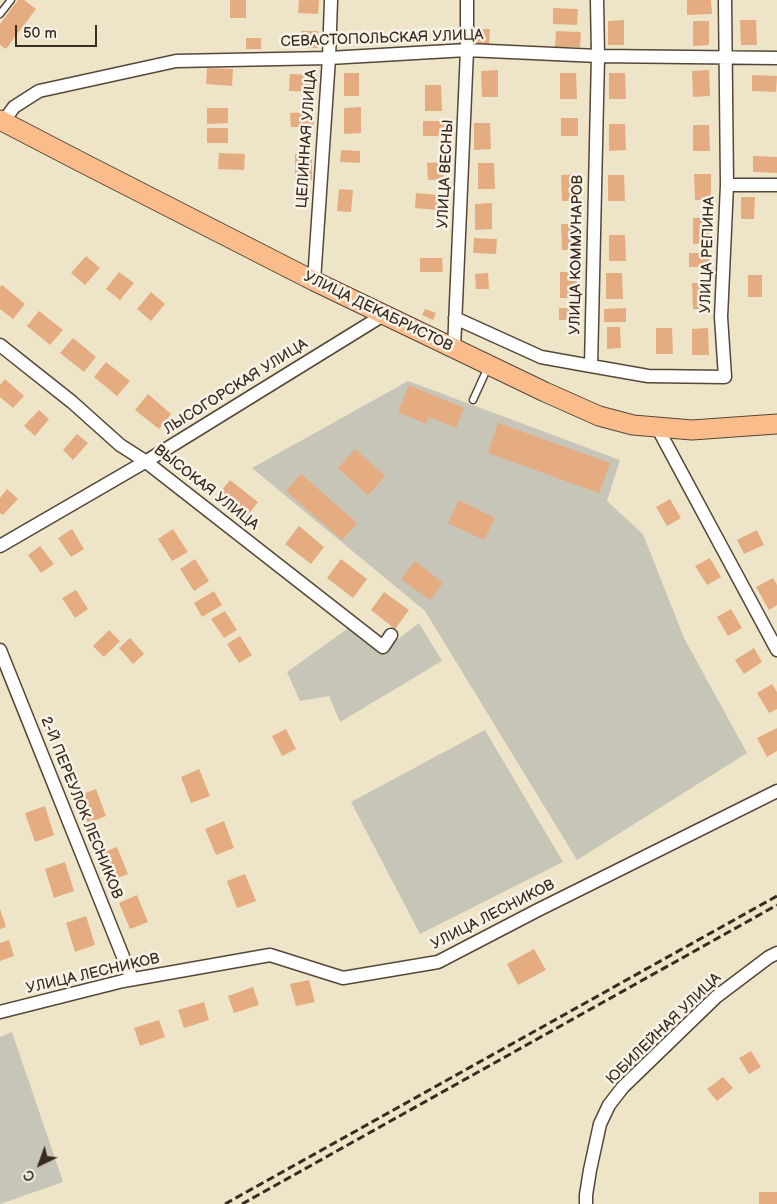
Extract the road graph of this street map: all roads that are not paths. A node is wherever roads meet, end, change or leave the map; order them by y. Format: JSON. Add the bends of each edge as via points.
{"nodes":[{"id":1,"x":11,"y":0,"type":"edge"},
{"id":2,"x":331,"y":0,"type":"edge"},
{"id":3,"x":467,"y":0,"type":"edge"},
{"id":4,"x":598,"y":0,"type":"edge"},
{"id":5,"x":725,"y":0,"type":"edge"},
{"id":6,"x":0,"y":14,"type":"edge"},
{"id":7,"x":467,"y":50,"type":"junction"},
{"id":8,"x":598,"y":56,"type":"junction"},
{"id":9,"x":725,"y":57,"type":"junction"},
{"id":10,"x":329,"y":58,"type":"junction"},
{"id":11,"x":777,"y":58,"type":"edge"},
{"id":12,"x":2,"y":121,"type":"edge"},
{"id":13,"x":727,"y":185,"type":"junction"},
{"id":14,"x":777,"y":185,"type":"edge"},
{"id":15,"x":314,"y":281,"type":"junction"},
{"id":16,"x":384,"y":314,"type":"junction"},
{"id":17,"x":456,"y":318,"type":"junction"},
{"id":18,"x":0,"y":345,"type":"edge"},
{"id":19,"x":454,"y":349,"type":"junction"},
{"id":20,"x":489,"y":365,"type":"junction"},
{"id":21,"x":591,"y":366,"type":"junction"},
{"id":22,"x":473,"y":400,"type":"dead end"},
{"id":23,"x":777,"y":424,"type":"edge"},
{"id":24,"x":657,"y":427,"type":"junction"},
{"id":25,"x":145,"y":461,"type":"junction"},
{"id":26,"x":0,"y":546,"type":"edge"},
{"id":27,"x":391,"y":635,"type":"dead end"},
{"id":28,"x":0,"y":650,"type":"edge"},
{"id":29,"x":777,"y":650,"type":"edge"},
{"id":30,"x":777,"y":791,"type":"edge"},
{"id":31,"x":777,"y":953,"type":"edge"},
{"id":32,"x":132,"y":979,"type":"junction"},
{"id":33,"x":0,"y":998,"type":"edge"},
{"id":34,"x":2,"y":1012,"type":"edge"},
{"id":35,"x":586,"y":1204,"type":"edge"}],
"edges":[{"from":1,"to":6,"type":"lane"},
{"from":2,"to":10,"type":"street","name":"ЦЕЛИННАЯ УЛИЦА"},
{"from":3,"to":7,"type":"street","name":"УЛИЦА ВЕСНЫ"},
{"from":4,"to":8,"type":"street","name":"УЛИЦА КОММУНАРОВ"},
{"from":5,"to":9,"type":"street","name":"УЛИЦА РЕПИНА"},
{"from":7,"to":8,"type":"street","name":"СЕВАСТОПОЛЬСКАЯ УЛИЦА"},
{"from":7,"to":10,"type":"street","name":"СЕВАСТОПОЛЬСКАЯ УЛИЦА"},
{"from":7,"to":17,"type":"street","name":"УЛИЦА ВЕСНЫ"},
{"from":8,"to":9,"type":"street","name":"СЕВАСТОПОЛЬСКАЯ УЛИЦА"},
{"from":8,"to":21,"type":"street","name":"УЛИЦА КОММУНАРОВ"},
{"from":9,"to":11,"type":"street","name":"СЕВАСТОПОЛЬСКАЯ УЛИЦА"},
{"from":9,"to":13,"type":"street","name":"УЛИЦА РЕПИНА"},
{"from":10,"to":12,"type":"street","name":"СЕВАСТОПОЛЬСКАЯ УЛИЦА","via":[[176,60],[39,91],[14,107]]},
{"from":10,"to":15,"type":"street","name":"ЦЕЛИННАЯ УЛИЦА"},
{"from":12,"to":15,"type":"main road","name":"УЛИЦА ДЕКАБРИСТОВ"},
{"from":13,"to":14,"type":"street"},
{"from":13,"to":21,"type":"street","name":"УЛИЦА РЕПИНА","via":[[721,318],[725,377],[648,376]]},
{"from":15,"to":16,"type":"main road","name":"УЛИЦА ДЕКАБРИСТОВ"},
{"from":16,"to":19,"type":"main road","name":"УЛИЦА ДЕКАБРИСТОВ"},
{"from":16,"to":25,"type":"street","name":"ЛЫСОГОРСКАЯ УЛИЦА"},
{"from":17,"to":19,"type":"street","name":"УЛИЦА ВЕСНЫ"},
{"from":17,"to":21,"type":"street","via":[[541,357]]},
{"from":18,"to":25,"type":"street","name":"ВЫСОКАЯ УЛИЦА","via":[[120,445]]},
{"from":19,"to":20,"type":"main road","name":"УЛИЦА ДЕКАБРИСТОВ"},
{"from":20,"to":22,"type":"lane"},
{"from":20,"to":24,"type":"main road","name":"УЛИЦА ДЕКАБРИСТОВ","via":[[599,416],[633,426]]},
{"from":23,"to":24,"type":"main road","name":"УЛИЦА ДЕКАБРИСТОВ","via":[[692,430]]},
{"from":24,"to":29,"type":"street"},
{"from":25,"to":26,"type":"street","name":"ЛЫСОГОРСКАЯ УЛИЦА"},
{"from":25,"to":27,"type":"street","name":"ВЫСОКАЯ УЛИЦА","via":[[383,647]]},
{"from":28,"to":32,"type":"street","name":"2-Й ПЕРЕУЛОК ЛЕСНИКОВ"},
{"from":30,"to":32,"type":"street","name":"УЛИЦА ЛЕСНИКОВ","via":[[438,962],[343,978],[270,955]]},
{"from":31,"to":35,"type":"street","name":"ЮБИЛЕЙНАЯ УЛИЦА","via":[[716,997],[623,1087],[600,1124]]},
{"from":32,"to":34,"type":"street","name":"УЛИЦА ЛЕСНИКОВ"},
{"from":33,"to":34,"type":"street"}]}
